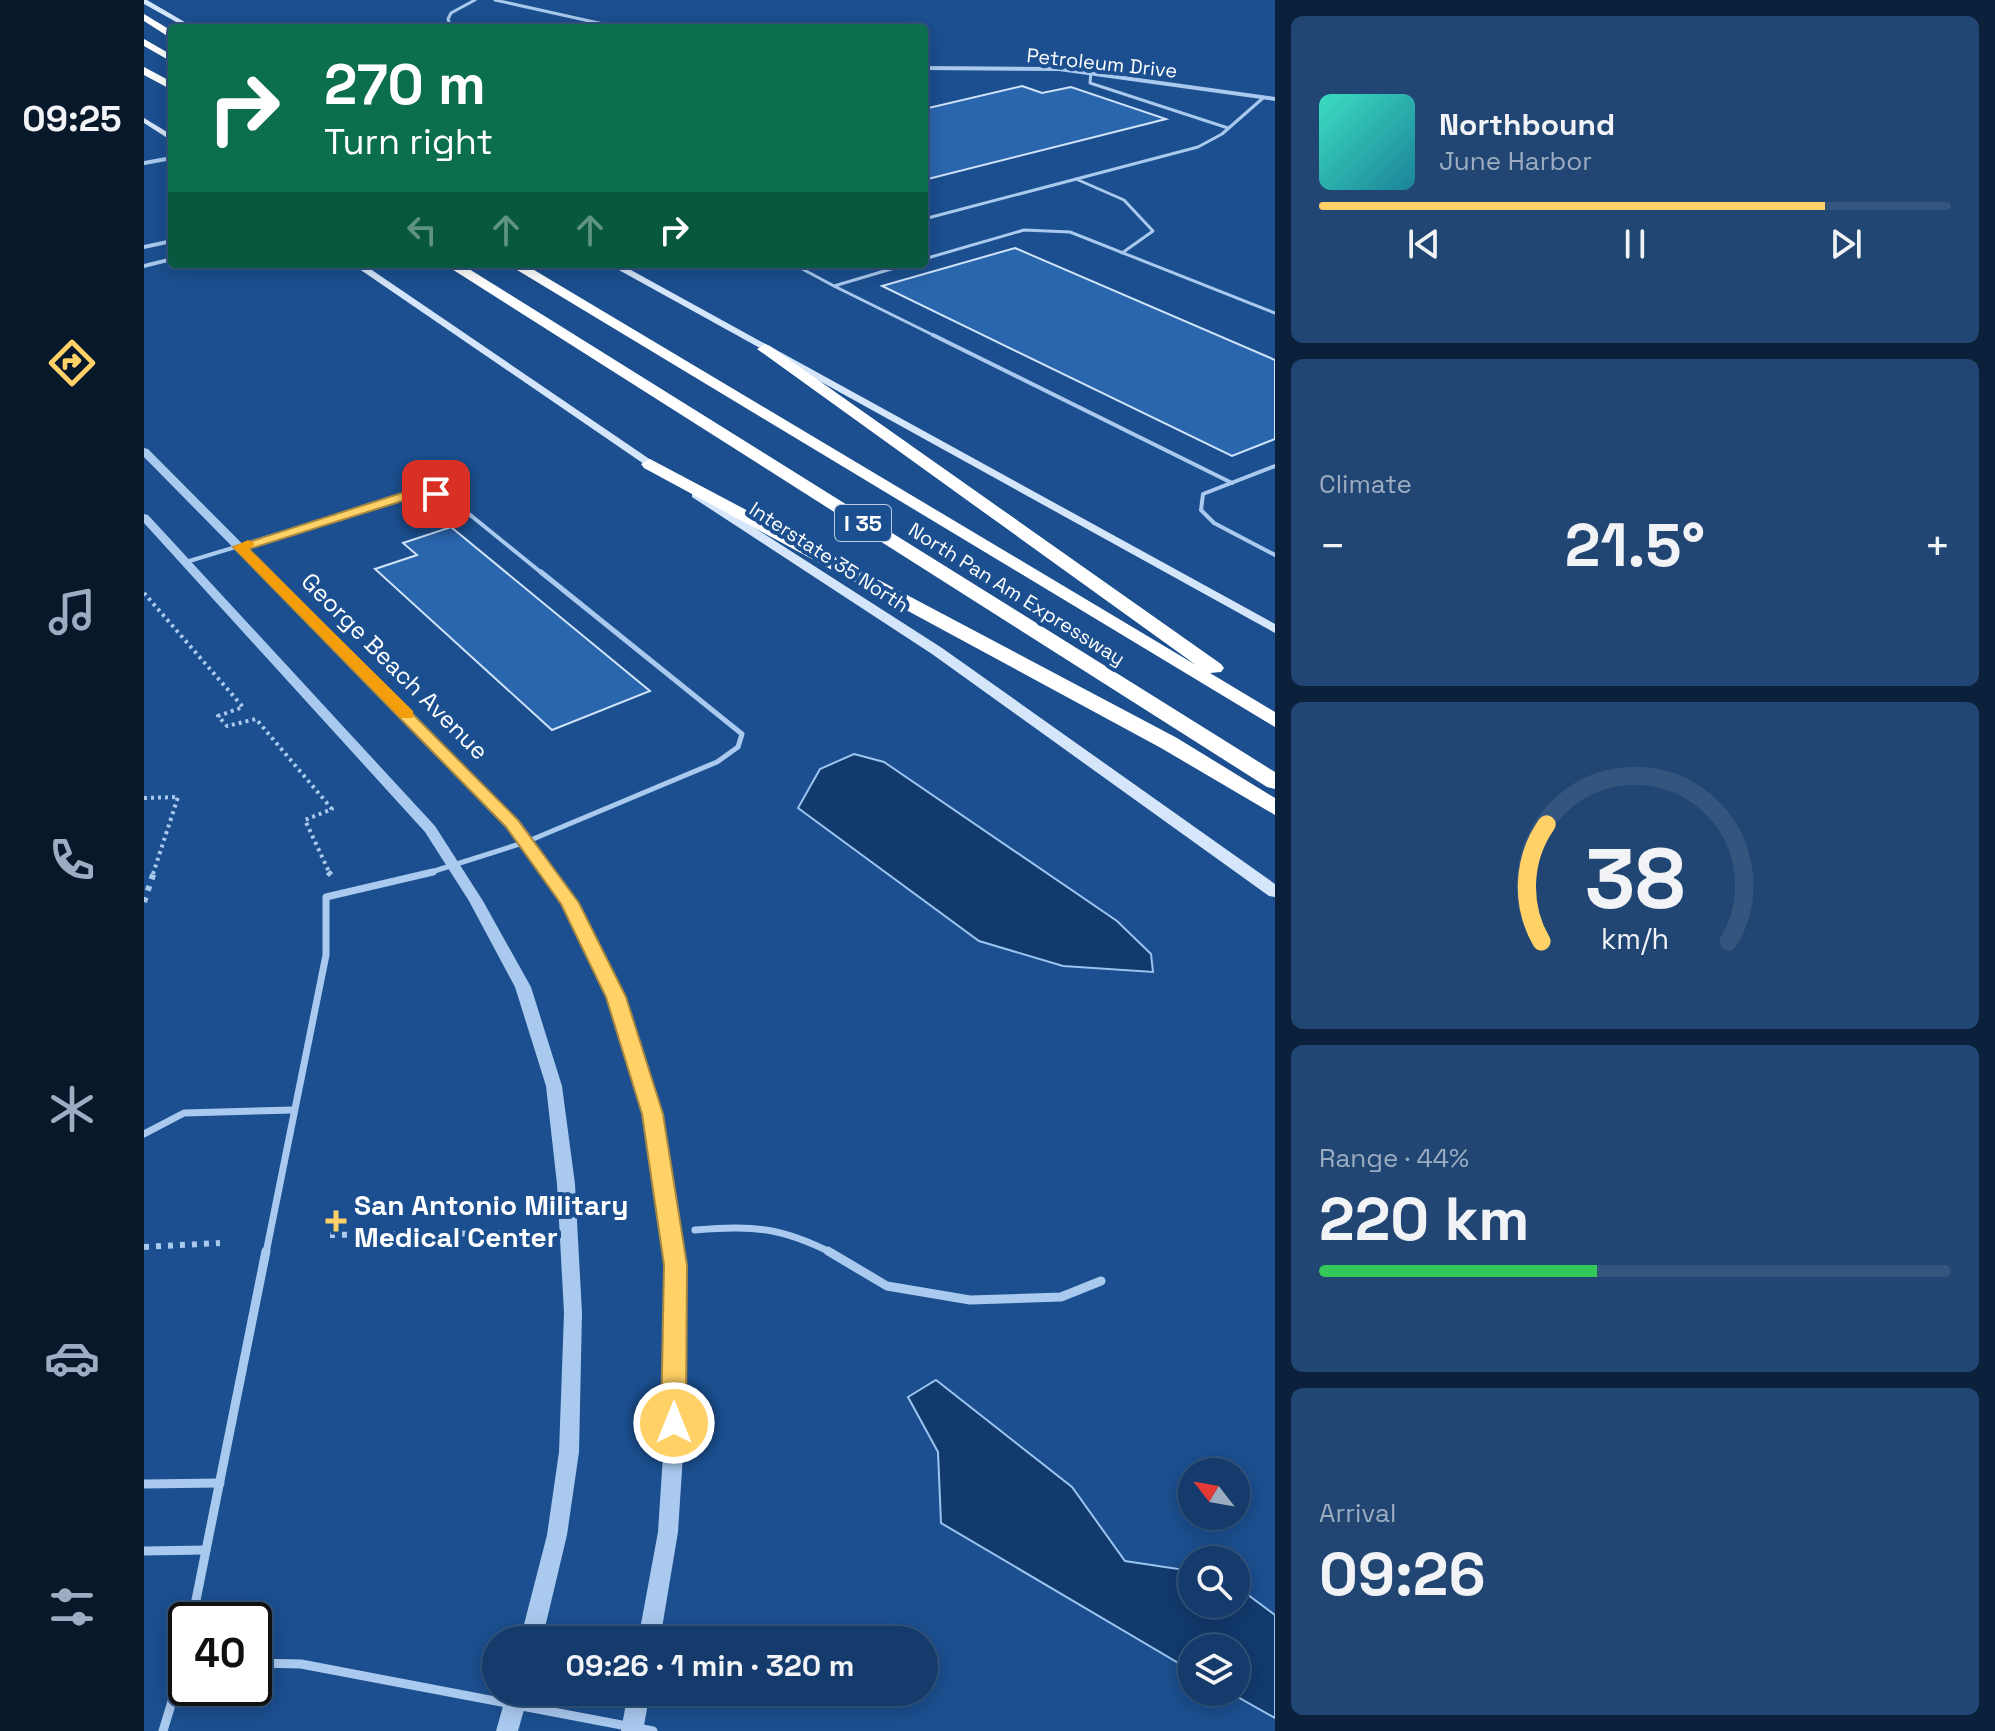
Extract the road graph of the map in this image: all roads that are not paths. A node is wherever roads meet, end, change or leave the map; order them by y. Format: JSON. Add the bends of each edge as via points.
{"nodes":[{"id":1,"x":475,"y":0,"type":"edge"},
{"id":2,"x":495,"y":0,"type":"edge"},
{"id":3,"x":144,"y":1,"type":"edge"},
{"id":4,"x":144,"y":17,"type":"edge"},
{"id":5,"x":185,"y":24,"type":"edge"},
{"id":6,"x":450,"y":24,"type":"edge"},
{"id":7,"x":603,"y":24,"type":"dead end"},
{"id":8,"x":168,"y":33,"type":"edge"},
{"id":9,"x":144,"y":42,"type":"edge"},
{"id":10,"x":168,"y":57,"type":"edge"},
{"id":11,"x":928,"y":68,"type":"edge"},
{"id":12,"x":144,"y":70,"type":"edge"},
{"id":13,"x":1091,"y":72,"type":"junction"},
{"id":14,"x":168,"y":85,"type":"edge"},
{"id":15,"x":1263,"y":98,"type":"junction"},
{"id":16,"x":1275,"y":99,"type":"edge"},
{"id":17,"x":144,"y":120,"type":"edge"},
{"id":18,"x":1228,"y":128,"type":"junction"},
{"id":19,"x":168,"y":136,"type":"edge"},
{"id":20,"x":168,"y":159,"type":"edge"},
{"id":21,"x":144,"y":163,"type":"edge"},
{"id":22,"x":1076,"y":179,"type":"junction"},
{"id":23,"x":928,"y":218,"type":"edge"},
{"id":24,"x":168,"y":242,"type":"edge"},
{"id":25,"x":144,"y":247,"type":"edge"},
{"id":26,"x":1122,"y":253,"type":"junction"},
{"id":27,"x":928,"y":258,"type":"edge"},
{"id":28,"x":168,"y":260,"type":"edge"},
{"id":29,"x":144,"y":266,"type":"edge"},
{"id":30,"x":363,"y":268,"type":"edge"},
{"id":31,"x":457,"y":268,"type":"edge"},
{"id":32,"x":521,"y":268,"type":"edge"},
{"id":33,"x":800,"y":268,"type":"edge"},
{"id":34,"x":895,"y":268,"type":"edge"},
{"id":35,"x":634,"y":270,"type":"edge"},
{"id":36,"x":834,"y":286,"type":"junction"},
{"id":37,"x":1275,"y":313,"type":"edge"},
{"id":38,"x":765,"y":349,"type":"junction"},
{"id":39,"x":144,"y":451,"type":"edge"},
{"id":40,"x":650,"y":464,"type":"junction"},
{"id":41,"x":1275,"y":466,"type":"edge"},
{"id":42,"x":1232,"y":483,"type":"junction"},
{"id":43,"x":144,"y":517,"type":"edge"},
{"id":44,"x":240,"y":547,"type":"junction"},
{"id":45,"x":1275,"y":555,"type":"edge"},
{"id":46,"x":186,"y":562,"type":"junction"},
{"id":47,"x":1275,"y":629,"type":"edge"},
{"id":48,"x":1275,"y":710,"type":"edge"},
{"id":49,"x":1275,"y":721,"type":"edge"},
{"id":50,"x":1275,"y":782,"type":"edge"},
{"id":51,"x":1275,"y":808,"type":"edge"},
{"id":52,"x":526,"y":842,"type":"junction"},
{"id":53,"x":453,"y":865,"type":"junction"},
{"id":54,"x":1275,"y":892,"type":"edge"},
{"id":55,"x":294,"y":1110,"type":"junction"},
{"id":56,"x":144,"y":1134,"type":"edge"},
{"id":57,"x":695,"y":1230,"type":"dead end"},
{"id":58,"x":1101,"y":1281,"type":"dead end"},
{"id":59,"x":220,"y":1483,"type":"junction"},
{"id":60,"x":144,"y":1484,"type":"edge"},
{"id":61,"x":206,"y":1550,"type":"junction"},
{"id":62,"x":144,"y":1551,"type":"edge"},
{"id":63,"x":196,"y":1602,"type":"edge"},
{"id":64,"x":534,"y":1626,"type":"edge"},
{"id":65,"x":651,"y":1626,"type":"edge"},
{"id":66,"x":272,"y":1663,"type":"edge"},
{"id":67,"x":482,"y":1694,"type":"edge"},
{"id":68,"x":171,"y":1706,"type":"edge"},
{"id":69,"x":514,"y":1706,"type":"edge"},
{"id":70,"x":541,"y":1706,"type":"edge"},
{"id":71,"x":639,"y":1706,"type":"edge"},
{"id":72,"x":639,"y":1730,"type":"edge"},
{"id":73,"x":163,"y":1731,"type":"edge"},
{"id":74,"x":507,"y":1731,"type":"edge"}],
"edges":[{"from":1,"to":6,"type":"lane","via":[[451,13]]},
{"from":2,"to":7,"type":"lane"},
{"from":3,"to":5,"type":"main road"},
{"from":4,"to":8,"type":"highway"},
{"from":9,"to":10,"type":"highway"},
{"from":11,"to":13,"type":"street","name":"Petroleum Drive"},
{"from":12,"to":14,"type":"highway"},
{"from":13,"to":15,"type":"street","name":"Petroleum Drive"},
{"from":13,"to":18,"type":"lane","via":[[1090,83]]},
{"from":15,"to":16,"type":"street","name":"Petroleum Drive"},
{"from":15,"to":18,"type":"lane"},
{"from":17,"to":19,"type":"main road"},
{"from":18,"to":22,"type":"lane","via":[[1198,147]]},
{"from":20,"to":21,"type":"street"},
{"from":22,"to":23,"type":"lane"},
{"from":22,"to":26,"type":"lane","via":[[1124,200],[1153,231]]},
{"from":24,"to":25,"type":"street"},
{"from":26,"to":27,"type":"lane","via":[[1070,232],[1024,230]]},
{"from":26,"to":37,"type":"lane"},
{"from":28,"to":29,"type":"street"},
{"from":30,"to":40,"type":"main road","name":"Interstate 35 North"},
{"from":31,"to":50,"type":"highway","name":"North Pan Am Expressway","number":"I 35"},
{"from":32,"to":49,"type":"highway","name":"North Pan Am Expressway","number":"I 35"},
{"from":33,"to":36,"type":"lane"},
{"from":34,"to":36,"type":"lane"},
{"from":35,"to":38,"type":"main road"},
{"from":36,"to":42,"type":"lane"},
{"from":38,"to":47,"type":"main road"},
{"from":38,"to":48,"type":"highway"},
{"from":39,"to":44,"type":"street","name":"George Beach Avenue"},
{"from":40,"to":51,"type":"highway","via":[[1169,743]]},
{"from":40,"to":54,"type":"main road","name":"Interstate 35 North","via":[[937,651]]},
{"from":41,"to":42,"type":"lane"},
{"from":42,"to":45,"type":"lane","via":[[1203,494],[1201,510],[1214,523]]},
{"from":43,"to":46,"type":"street"},
{"from":44,"to":46,"type":"lane"},
{"from":44,"to":52,"type":"street","name":"George Beach Avenue","via":[[447,754]]},
{"from":44,"to":52,"type":"lane","via":[[411,494],[436,494],[453,501],[742,734],[738,747],[717,762]]},
{"from":46,"to":53,"type":"street","via":[[430,829]]},
{"from":52,"to":53,"type":"lane"},
{"from":52,"to":65,"type":"street","name":"George Beach Avenue","via":[[569,903],[616,997],[652,1114],[675,1265],[669,1517]]},
{"from":53,"to":55,"type":"lane","via":[[326,897],[326,955]]},
{"from":53,"to":64,"type":"street","via":[[523,987],[554,1086],[566,1184],[573,1313],[569,1452],[557,1535]]},
{"from":55,"to":56,"type":"lane","via":[[184,1113]]},
{"from":55,"to":59,"type":"lane"},
{"from":57,"to":58,"type":"lane","via":[[756,1226],[793,1234],[887,1286],[970,1300],[1061,1297]]},
{"from":59,"to":60,"type":"lane"},
{"from":59,"to":61,"type":"lane"},
{"from":61,"to":62,"type":"lane"},
{"from":61,"to":63,"type":"lane"},
{"from":66,"to":67,"type":"lane"},
{"from":68,"to":73,"type":"lane"},
{"from":69,"to":74,"type":"street"},
{"from":70,"to":72,"type":"lane"},
{"from":71,"to":72,"type":"street"}]}
